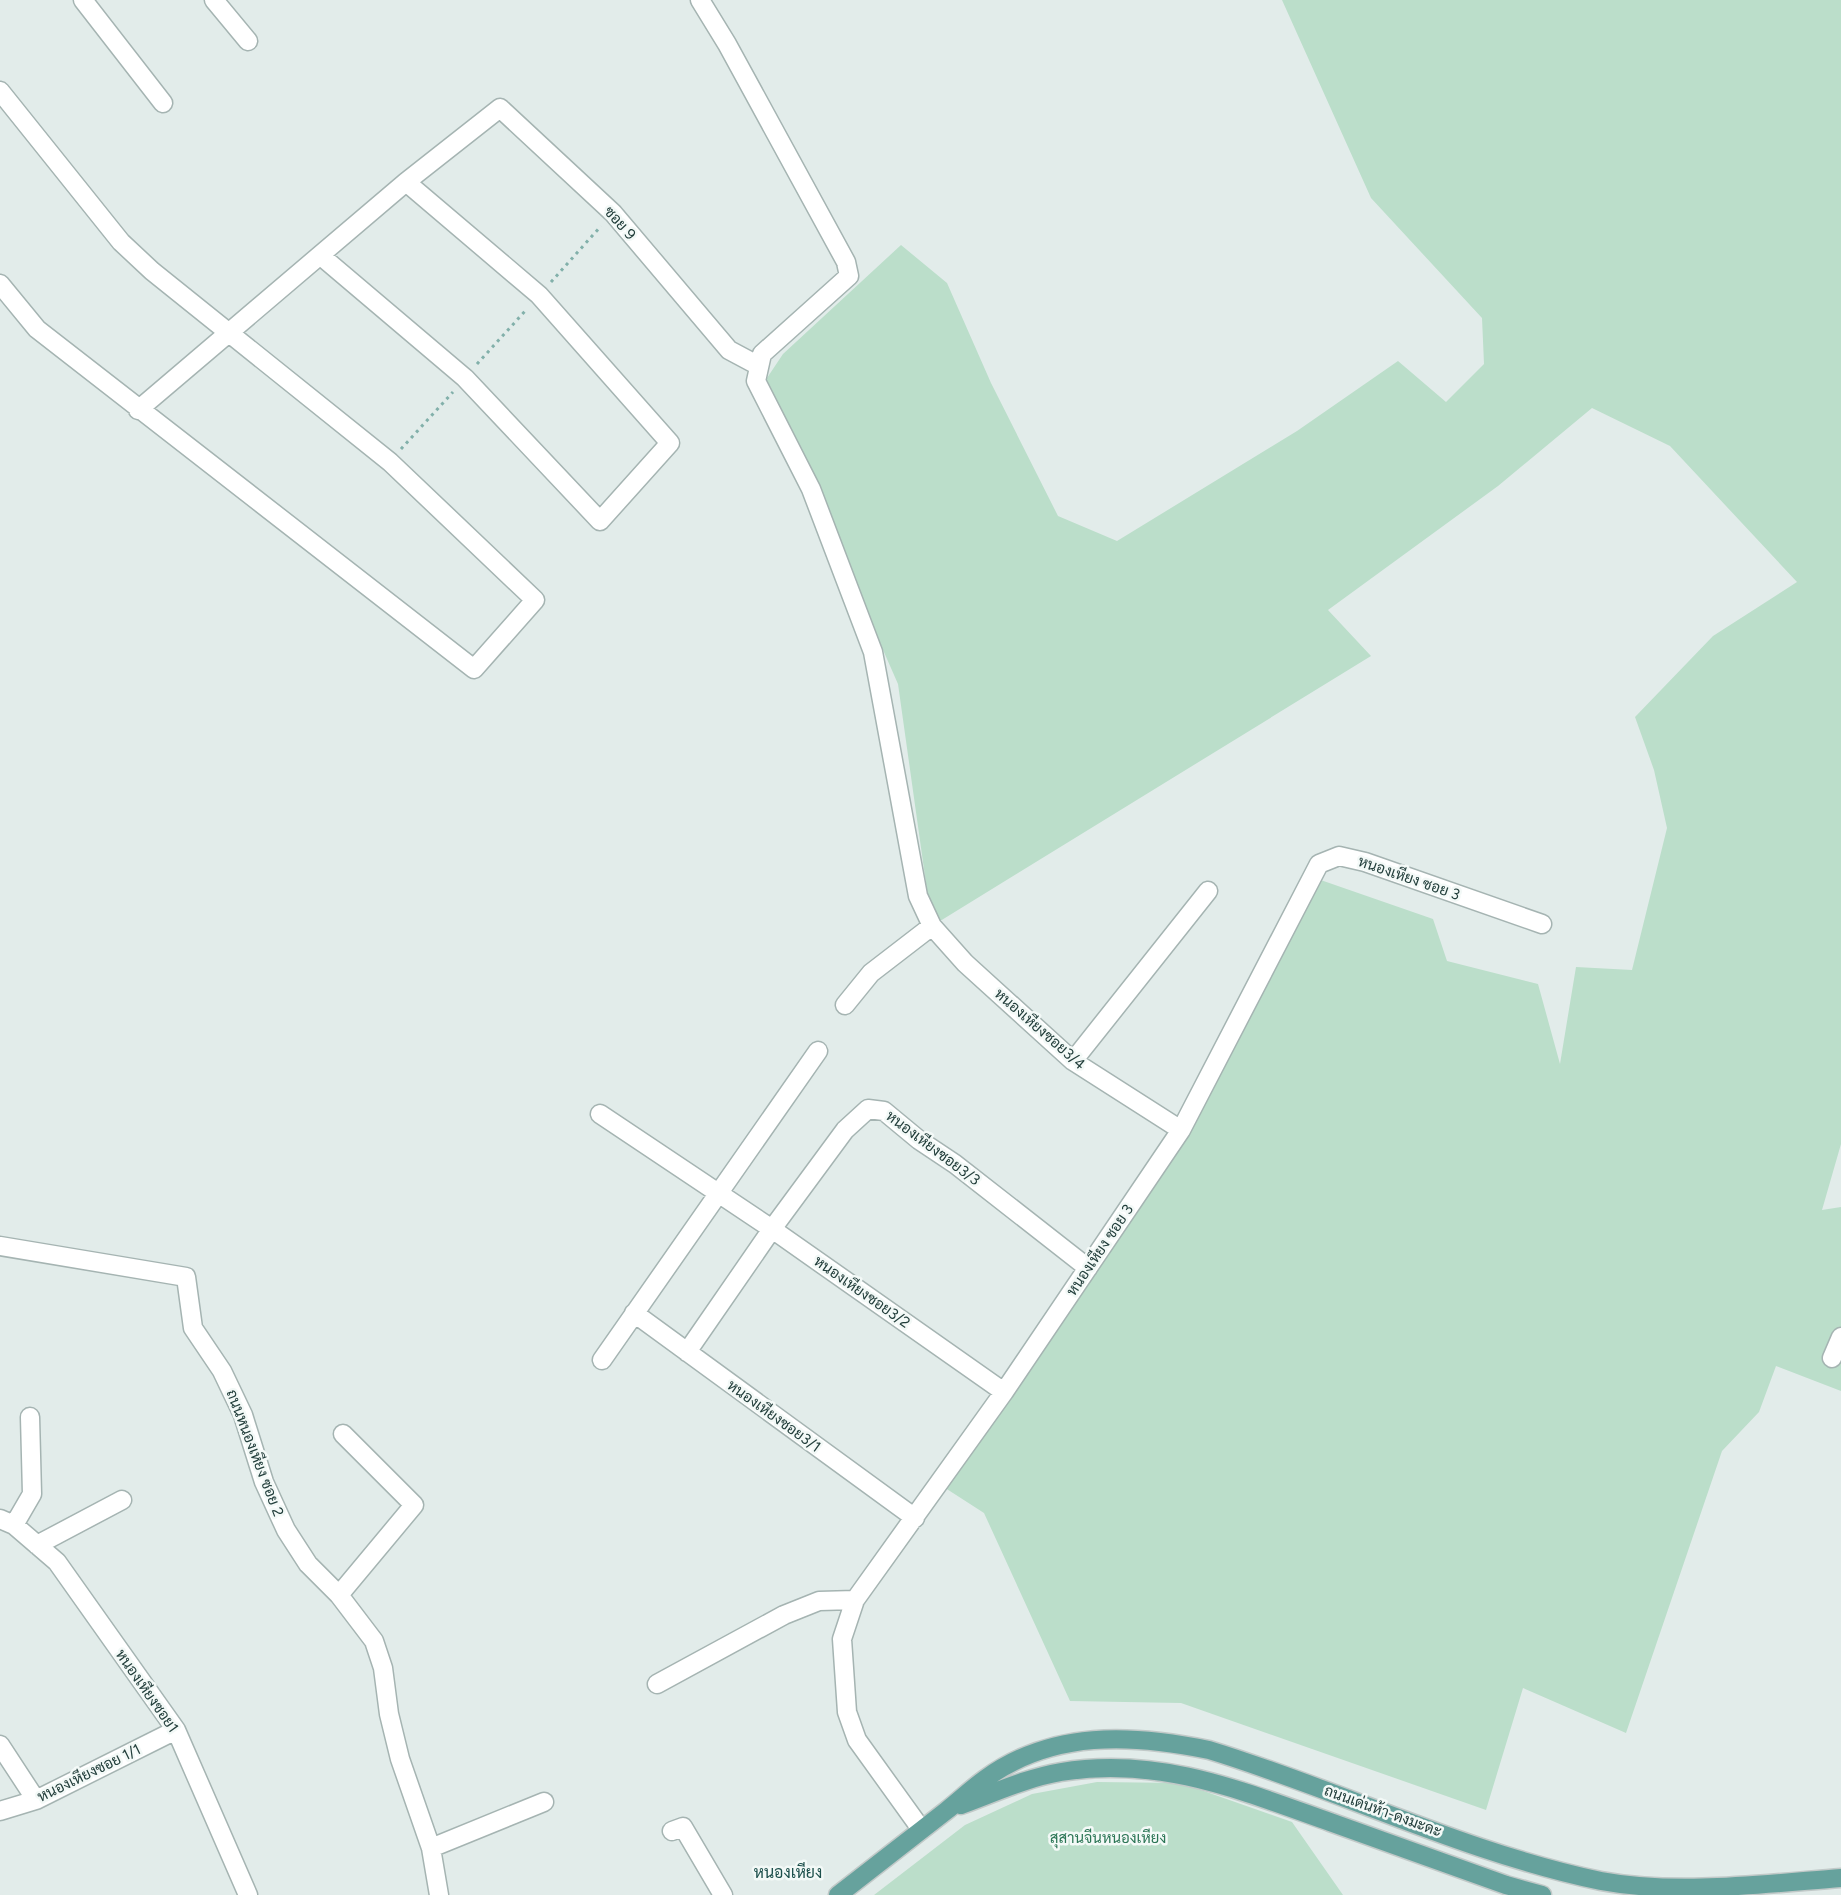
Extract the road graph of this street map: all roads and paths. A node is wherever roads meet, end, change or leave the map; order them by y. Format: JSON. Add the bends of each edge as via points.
{"nodes":[{"id":1,"x":83,"y":0,"type":"edge"},
{"id":2,"x":214,"y":0,"type":"edge"},
{"id":3,"x":700,"y":0,"type":"edge"},
{"id":4,"x":249,"y":41,"type":"dead end"},
{"id":5,"x":0,"y":91,"type":"edge"},
{"id":6,"x":163,"y":103,"type":"dead end"},
{"id":7,"x":406,"y":182,"type":"junction"},
{"id":8,"x":613,"y":213,"type":"junction"},
{"id":9,"x":321,"y":256,"type":"junction"},
{"id":10,"x":0,"y":284,"type":"edge"},
{"id":11,"x":539,"y":295,"type":"junction"},
{"id":12,"x":230,"y":335,"type":"junction"},
{"id":13,"x":759,"y":366,"type":"junction"},
{"id":14,"x":465,"y":378,"type":"junction"},
{"id":15,"x":138,"y":410,"type":"junction"},
{"id":16,"x":390,"y":462,"type":"junction"},
{"id":17,"x":1208,"y":891,"type":"dead end"},
{"id":18,"x":1542,"y":924,"type":"dead end"},
{"id":19,"x":933,"y":926,"type":"junction"},
{"id":20,"x":845,"y":1005,"type":"dead end"},
{"id":21,"x":818,"y":1051,"type":"dead end"},
{"id":22,"x":1073,"y":1061,"type":"junction"},
{"id":23,"x":600,"y":1114,"type":"dead end"},
{"id":24,"x":1181,"y":1130,"type":"junction"},
{"id":25,"x":718,"y":1194,"type":"junction"},
{"id":26,"x":772,"y":1229,"type":"junction"},
{"id":27,"x":0,"y":1246,"type":"edge"},
{"id":28,"x":1088,"y":1268,"type":"junction"},
{"id":29,"x":634,"y":1313,"type":"junction"},
{"id":30,"x":1841,"y":1337,"type":"edge"},
{"id":31,"x":687,"y":1352,"type":"junction"},
{"id":32,"x":1832,"y":1358,"type":"dead end"},
{"id":33,"x":602,"y":1360,"type":"dead end"},
{"id":34,"x":1004,"y":1392,"type":"junction"},
{"id":35,"x":30,"y":1417,"type":"dead end"},
{"id":36,"x":343,"y":1434,"type":"dead end"},
{"id":37,"x":122,"y":1500,"type":"dead end"},
{"id":38,"x":915,"y":1518,"type":"junction"},
{"id":39,"x":7,"y":1522,"type":"edge"},
{"id":40,"x":37,"y":1545,"type":"junction"},
{"id":41,"x":339,"y":1595,"type":"junction"},
{"id":42,"x":855,"y":1600,"type":"junction"},
{"id":43,"x":657,"y":1684,"type":"dead end"},
{"id":44,"x":176,"y":1730,"type":"junction"},
{"id":45,"x":0,"y":1745,"type":"edge"},
{"id":46,"x":1209,"y":1750,"type":"junction"},
{"id":47,"x":1202,"y":1778,"type":"junction"},
{"id":48,"x":36,"y":1800,"type":"junction"},
{"id":49,"x":544,"y":1802,"type":"dead end"},
{"id":50,"x":0,"y":1811,"type":"edge"},
{"id":51,"x":946,"y":1811,"type":"junction"},
{"id":52,"x":921,"y":1828,"type":"junction"},
{"id":53,"x":672,"y":1831,"type":"dead end"},
{"id":54,"x":430,"y":1848,"type":"junction"},
{"id":55,"x":1841,"y":1878,"type":"edge"},
{"id":56,"x":248,"y":1895,"type":"edge"},
{"id":57,"x":439,"y":1895,"type":"edge"},
{"id":58,"x":723,"y":1895,"type":"edge"},
{"id":59,"x":838,"y":1895,"type":"edge"},
{"id":60,"x":1542,"y":1895,"type":"edge"}],
"edges":[{"from":1,"to":6,"type":"street"},
{"from":2,"to":4,"type":"street"},
{"from":3,"to":13,"type":"street","via":[[840,252],[849,276],[762,354]]},
{"from":5,"to":12,"type":"street","via":[[121,242]]},
{"from":7,"to":8,"type":"street","name":"ซอย 9","via":[[500,108]]},
{"from":7,"to":9,"type":"street"},
{"from":7,"to":11,"type":"street"},
{"from":8,"to":11,"type":"path"},
{"from":8,"to":13,"type":"street","name":"ซอย 9","via":[[729,350]]},
{"from":9,"to":12,"type":"street"},
{"from":9,"to":14,"type":"street"},
{"from":10,"to":15,"type":"street","via":[[37,329]]},
{"from":11,"to":14,"type":"path"},
{"from":11,"to":14,"type":"street","via":[[670,442],[600,521]]},
{"from":12,"to":15,"type":"street"},
{"from":12,"to":16,"type":"street"},
{"from":13,"to":19,"type":"street","name":"หนองเหียงซอย3/4","via":[[756,381],[811,489],[873,652],[918,896]]},
{"from":14,"to":16,"type":"path"},
{"from":15,"to":16,"type":"street","via":[[474,669],[535,600]]},
{"from":17,"to":22,"type":"street"},
{"from":18,"to":24,"type":"street","name":"หนองเหียง ซอย 3","via":[[1365,862],[1339,856],[1325,860],[1316,870]]},
{"from":19,"to":20,"type":"street","via":[[871,973]]},
{"from":19,"to":22,"type":"street","name":"หนองเหียงซอย3/4","via":[[965,963]]},
{"from":21,"to":25,"type":"street"},
{"from":22,"to":24,"type":"street","name":"หนองเหียงซอย3/4"},
{"from":23,"to":25,"type":"street","name":"หนองเหียงซอย3/2"},
{"from":24,"to":28,"type":"street","name":"หนองเหียง ซอย 3"},
{"from":25,"to":26,"type":"street","name":"หนองเหียงซอย3/2"},
{"from":25,"to":29,"type":"street"},
{"from":26,"to":28,"type":"street","name":"หนองเหียงซอย3/3","via":[[845,1130],[865,1111],[874,1108],[884,1111],[918,1140],[956,1164]]},
{"from":26,"to":31,"type":"street"},
{"from":26,"to":34,"type":"street","name":"หนองเหียงซอย3/2"},
{"from":27,"to":41,"type":"street","name":"ถนนหนองเหียง ซอย 2","via":[[186,1277],[193,1328],[222,1371],[243,1415],[264,1482],[286,1530],[308,1564]]},
{"from":28,"to":34,"type":"street","name":"หนองเหียง ซอย 3"},
{"from":29,"to":31,"type":"street","name":"หนองเหียงซอย3/1"},
{"from":29,"to":33,"type":"street"},
{"from":30,"to":32,"type":"street"},
{"from":31,"to":38,"type":"street","name":"หนองเหียงซอย3/1"},
{"from":34,"to":38,"type":"street","name":"หนองเหียง ซอย 3"},
{"from":35,"to":39,"type":"street","via":[[32,1494]]},
{"from":36,"to":41,"type":"street","via":[[414,1505]]},
{"from":37,"to":40,"type":"street"},
{"from":38,"to":42,"type":"street","name":"หนองเหียง ซอย 3"},
{"from":39,"to":40,"type":"street","name":"หนองเหียงซอย1"},
{"from":40,"to":44,"type":"street","name":"หนองเหียงซอย1","via":[[57,1562]]},
{"from":41,"to":54,"type":"street","name":"ถนนหนองเหียง ซอย 2","via":[[374,1641],[400,1759]]},
{"from":42,"to":43,"type":"street","via":[[819,1601],[783,1615]]},
{"from":42,"to":52,"type":"street","name":"หนองเหียง ซอย 3","via":[[842,1639],[846,1712],[857,1740]]},
{"from":44,"to":48,"type":"street","name":"หนองเหียงซอย 1/1"},
{"from":44,"to":56,"type":"street","name":"หนองเหียงซอย1"},
{"from":45,"to":48,"type":"street"},
{"from":46,"to":47,"type":"main road"},
{"from":46,"to":51,"type":"main road","name":"ถนนเด่นห้า-ดงมะดะ","via":[[1111,1737],[1061,1744],[1023,1757],[986,1778]]},
{"from":46,"to":55,"type":"main road","name":"ถนนเด่นห้า-ดงมะดะ","via":[[1515,1858],[1602,1881],[1661,1888]]},
{"from":47,"to":51,"type":"main road","name":"ถนนเด่นห้า-ดงมะดะ","via":[[1164,1770],[1062,1772],[1032,1778]]},
{"from":47,"to":60,"type":"main road","name":"ถนนเด่นห้า-ดงมะดะ","via":[[1506,1886]]},
{"from":48,"to":50,"type":"street","name":"หนองเหียงซอย 1/1"},
{"from":49,"to":54,"type":"street"},
{"from":51,"to":52,"type":"main road","name":"ถนนเด่นห้า-ดงมะดะ"},
{"from":52,"to":59,"type":"main road","name":"ถนนเด่นห้า-ดงมะดะ"},
{"from":53,"to":58,"type":"street","via":[[683,1827]]},
{"from":54,"to":57,"type":"street","name":"ถนนหนองเหียง ซอย 2"}]}
